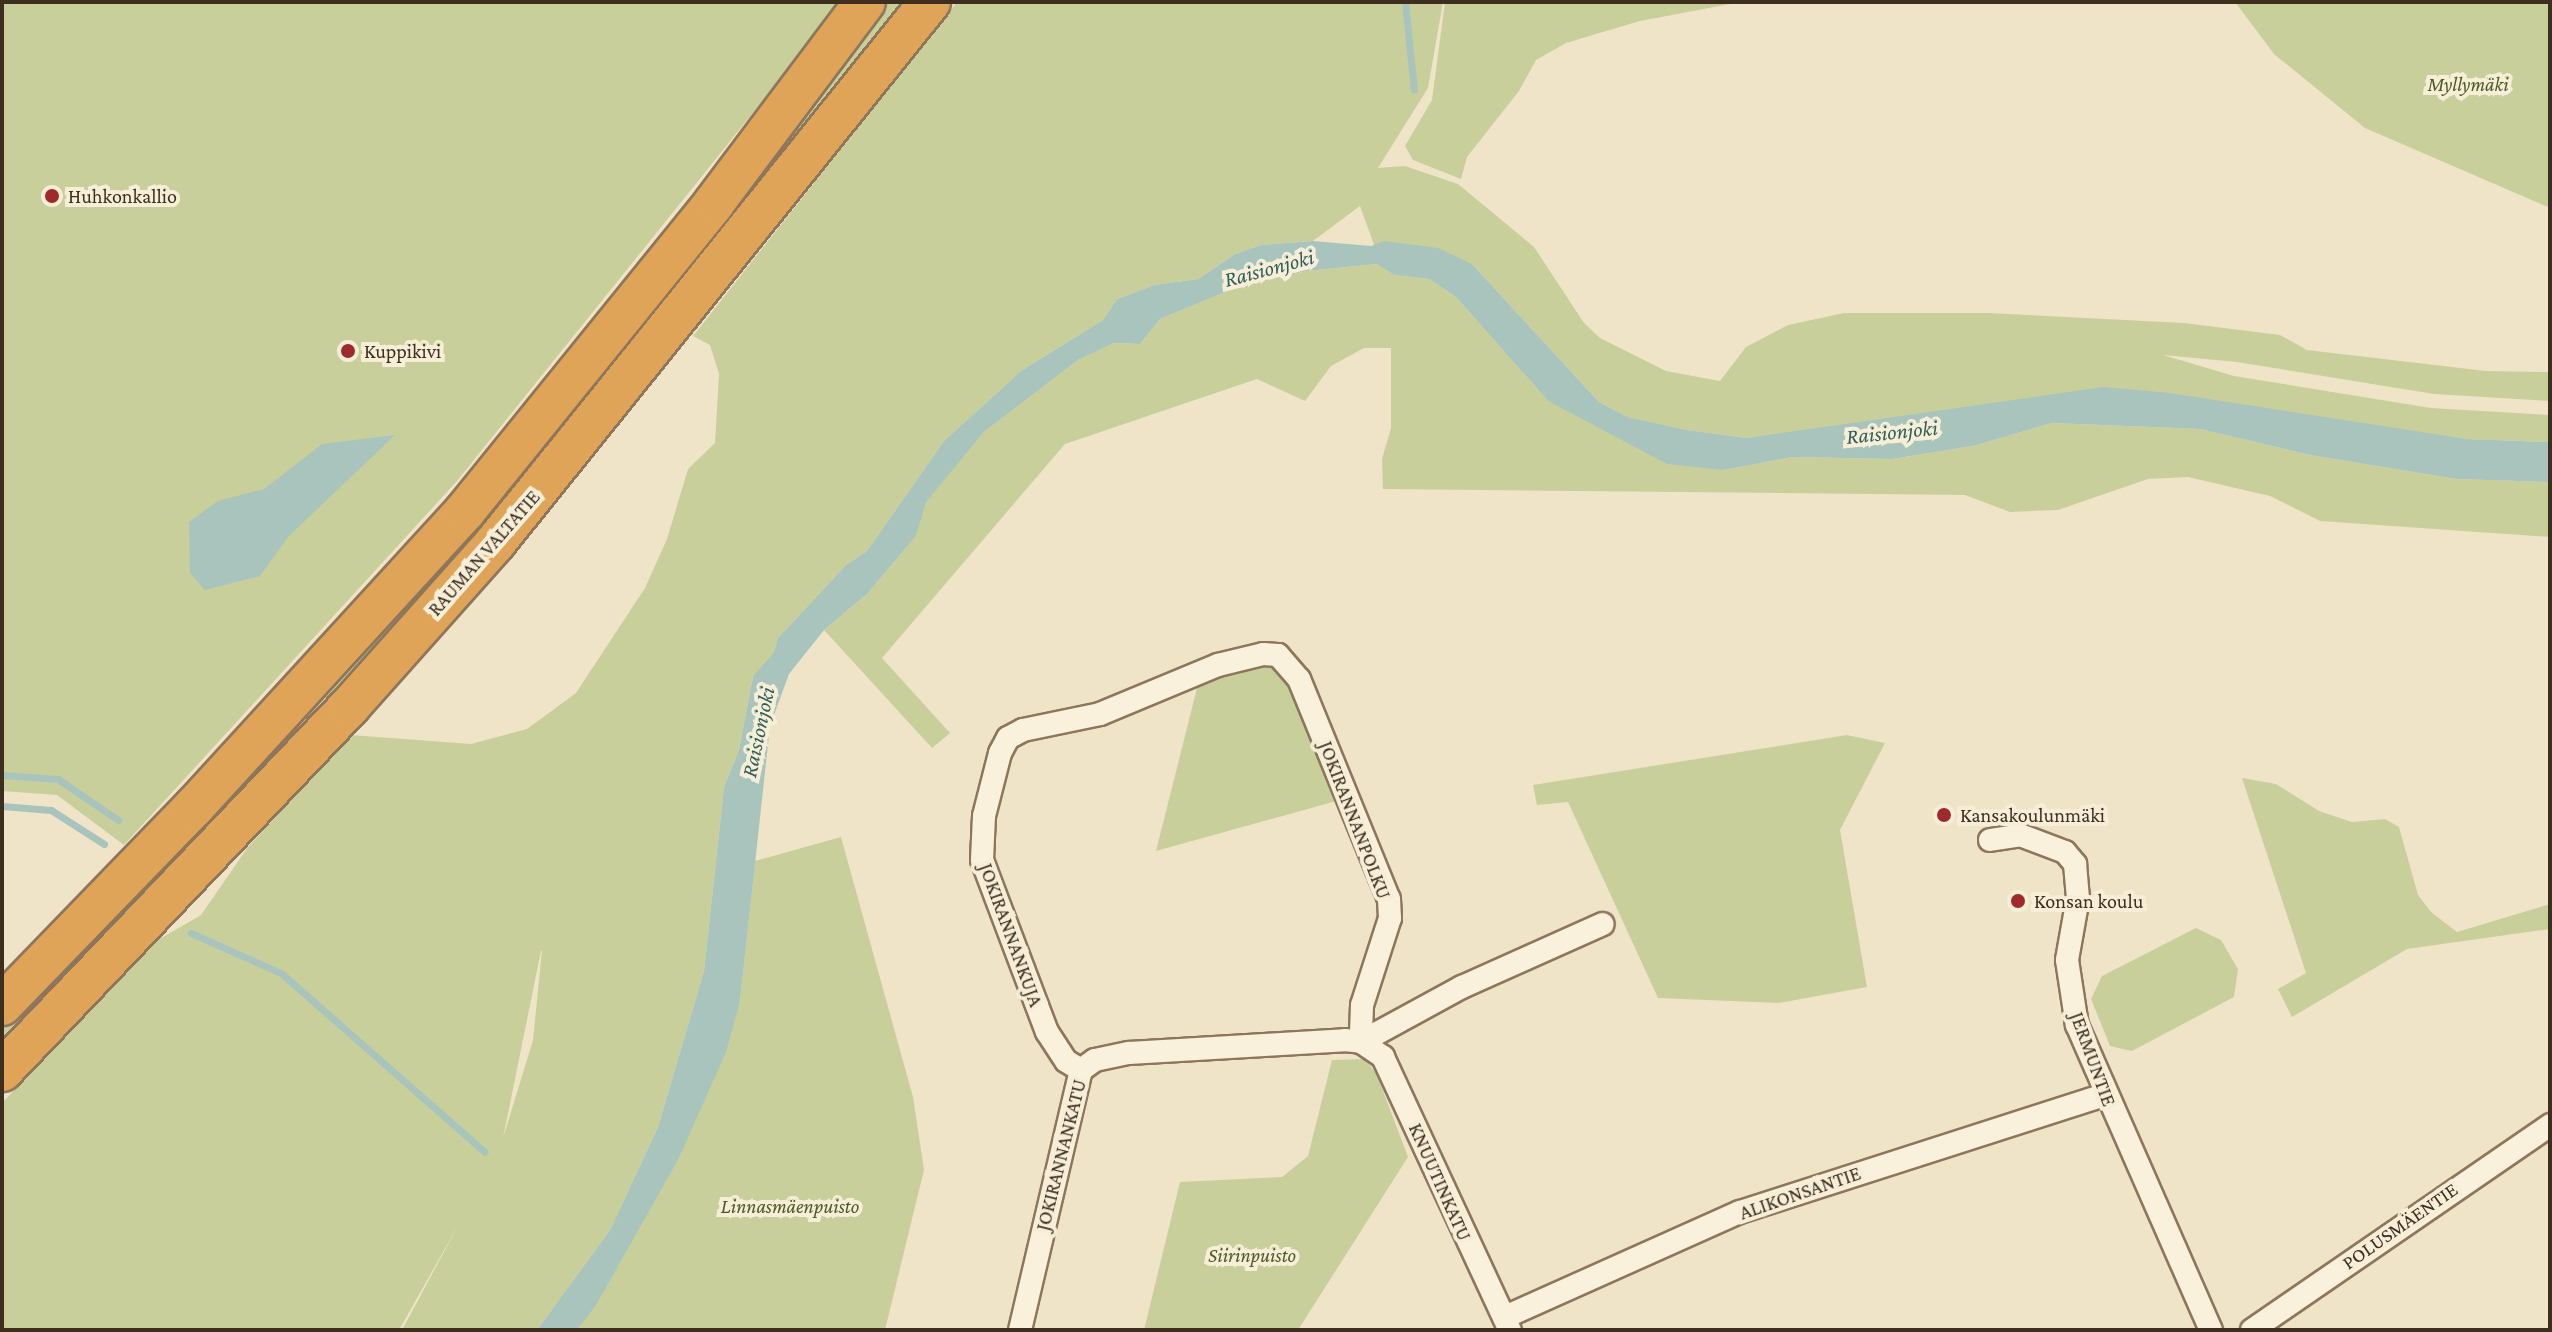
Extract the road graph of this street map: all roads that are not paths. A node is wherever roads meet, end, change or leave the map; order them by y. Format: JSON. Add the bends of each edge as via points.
{"nodes":[{"id":1,"x":865,"y":2,"type":"edge"},
{"id":2,"x":930,"y":2,"type":"edge"},
{"id":3,"x":1278,"y":655,"type":"joint"},
{"id":4,"x":1990,"y":840,"type":"dead end"},
{"id":5,"x":1603,"y":924,"type":"dead end"},
{"id":6,"x":2,"y":1005,"type":"edge"},
{"id":7,"x":1361,"y":1042,"type":"junction"},
{"id":8,"x":1081,"y":1070,"type":"junction"},
{"id":9,"x":2,"y":1071,"type":"edge"},
{"id":10,"x":2105,"y":1095,"type":"junction"},
{"id":11,"x":2550,"y":1125,"type":"edge"},
{"id":12,"x":1508,"y":1324,"type":"edge"},
{"id":13,"x":1020,"y":1330,"type":"edge"},
{"id":14,"x":2211,"y":1330,"type":"edge"},
{"id":15,"x":2252,"y":1330,"type":"edge"}],
"edges":[{"from":1,"to":6,"type":"highway","via":[[714,203],[465,511],[194,807]]},
{"from":2,"to":9,"type":"highway","name":"RAUMAN VALTATIE","via":[[495,543],[349,707]]},
{"from":3,"to":7,"type":"street","name":"JOKIRANNANPOLKU","via":[[1299,679],[1389,899],[1390,918],[1362,1005]]},
{"from":3,"to":8,"type":"street","name":"JOKIRANNANKUJA","via":[[1218,665],[1100,714],[1023,730],[1008,738],[1000,753],[984,816],[982,860],[1047,1032],[1066,1061]]},
{"from":4,"to":10,"type":"street","name":"JERMUNTIE","via":[[2020,835],[2065,852],[2075,864],[2079,880],[2067,960],[2070,993]]},
{"from":5,"to":7,"type":"street","via":[[1462,987]]},
{"from":7,"to":8,"type":"street","name":"JOKIRANNANKATU","via":[[1129,1053],[1095,1060]]},
{"from":7,"to":12,"type":"street","name":"KNUUTINKATU","via":[[1383,1057]]},
{"from":8,"to":13,"type":"street","name":"JOKIRANNANKATU"},
{"from":10,"to":12,"type":"street","name":"ALIKONSANTIE","via":[[1740,1212]]},
{"from":10,"to":14,"type":"street","name":"JERMUNTIE"},
{"from":11,"to":15,"type":"street","name":"POLUSMÄENTIE"}]}
